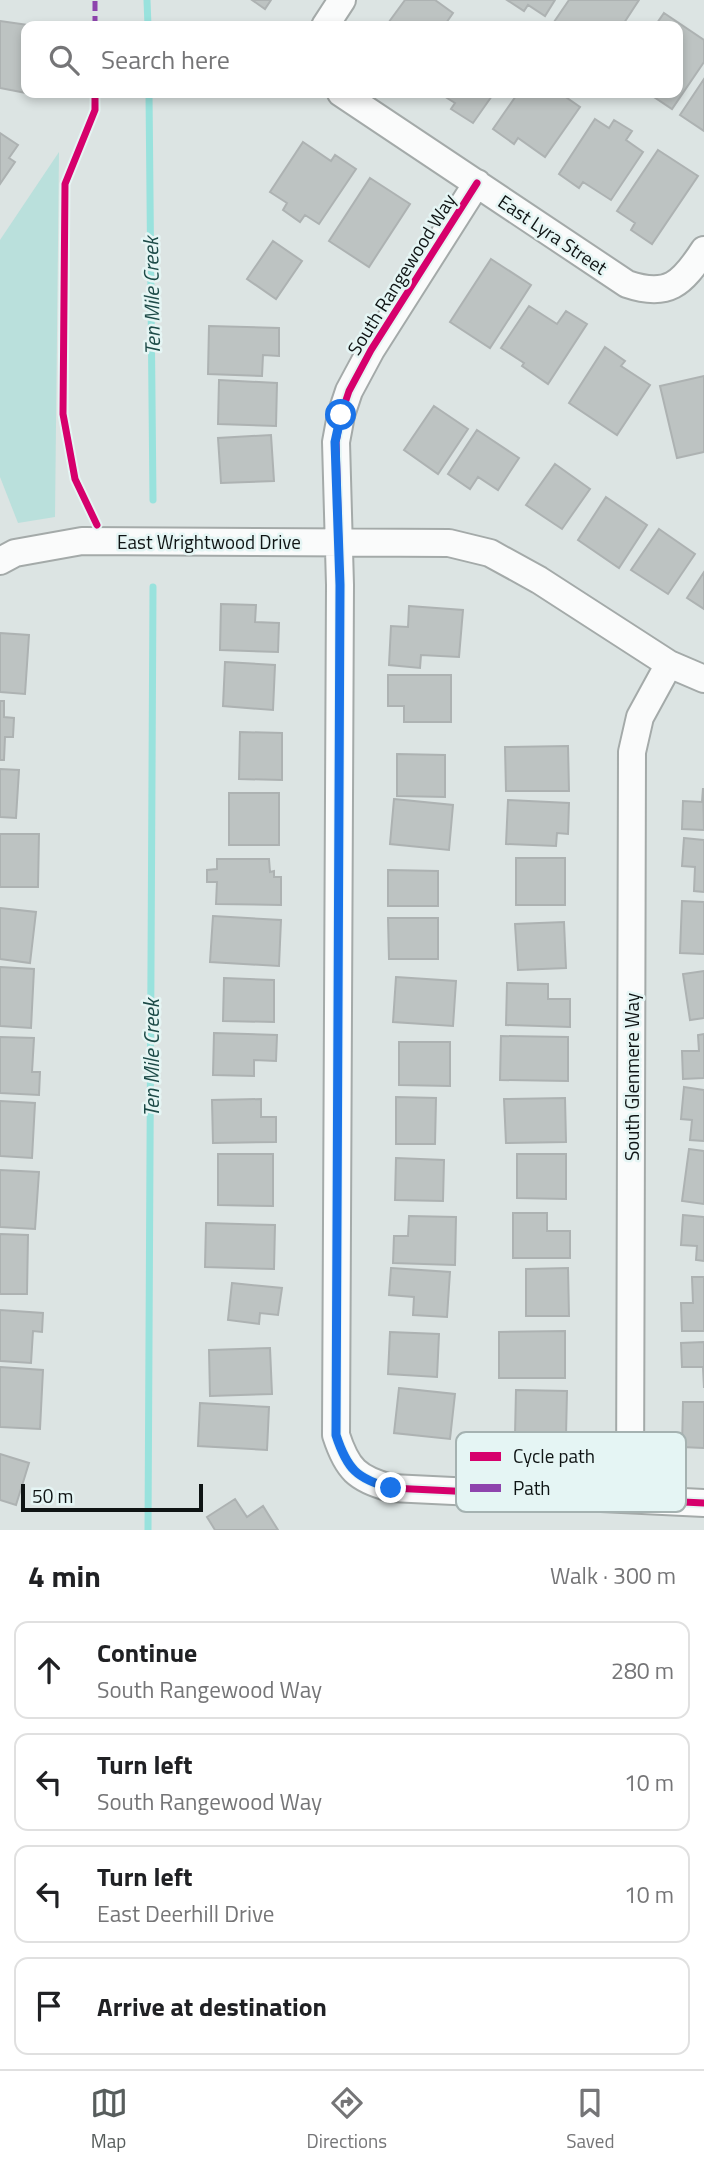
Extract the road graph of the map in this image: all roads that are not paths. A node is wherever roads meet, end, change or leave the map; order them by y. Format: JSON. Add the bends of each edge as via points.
{"nodes":[{"id":1,"x":342,"y":0,"type":"edge"},
{"id":2,"x":328,"y":21,"type":"edge"},
{"id":3,"x":349,"y":98,"type":"edge"},
{"id":4,"x":477,"y":183,"type":"junction"},
{"id":5,"x":704,"y":250,"type":"edge"},
{"id":6,"x":338,"y":542,"type":"junction"},
{"id":7,"x":8,"y":557,"type":"edge"},
{"id":8,"x":669,"y":664,"type":"junction"},
{"id":9,"x":704,"y":679,"type":"edge"},
{"id":10,"x":630,"y":1432,"type":"edge"},
{"id":11,"x":456,"y":1491,"type":"edge"},
{"id":12,"x":686,"y":1502,"type":"edge"},
{"id":13,"x":704,"y":1503,"type":"edge"}],
"edges":[{"from":1,"to":2,"type":"street"},
{"from":3,"to":4,"type":"street","name":"East Lyra Street"},
{"from":4,"to":5,"type":"street","name":"East Lyra Street","via":[[627,284],[645,290],[665,290],[685,275]]},
{"from":4,"to":6,"type":"street","name":"South Rangewood Way","via":[[349,391],[335,442]]},
{"from":6,"to":7,"type":"street","name":"East Wrightwood Drive","via":[[82,541]]},
{"from":6,"to":8,"type":"street","name":"East Wrightwood Drive","via":[[449,543],[491,553]]},
{"from":6,"to":11,"type":"street","name":"South Rangewood Way","via":[[336,1435],[342,1454],[368,1482],[391,1488]]},
{"from":8,"to":9,"type":"street","name":"East Wrightwood Drive"},
{"from":8,"to":10,"type":"street","name":"South Glenmere Way","via":[[640,717],[632,752]]},
{"from":12,"to":13,"type":"street"}]}
